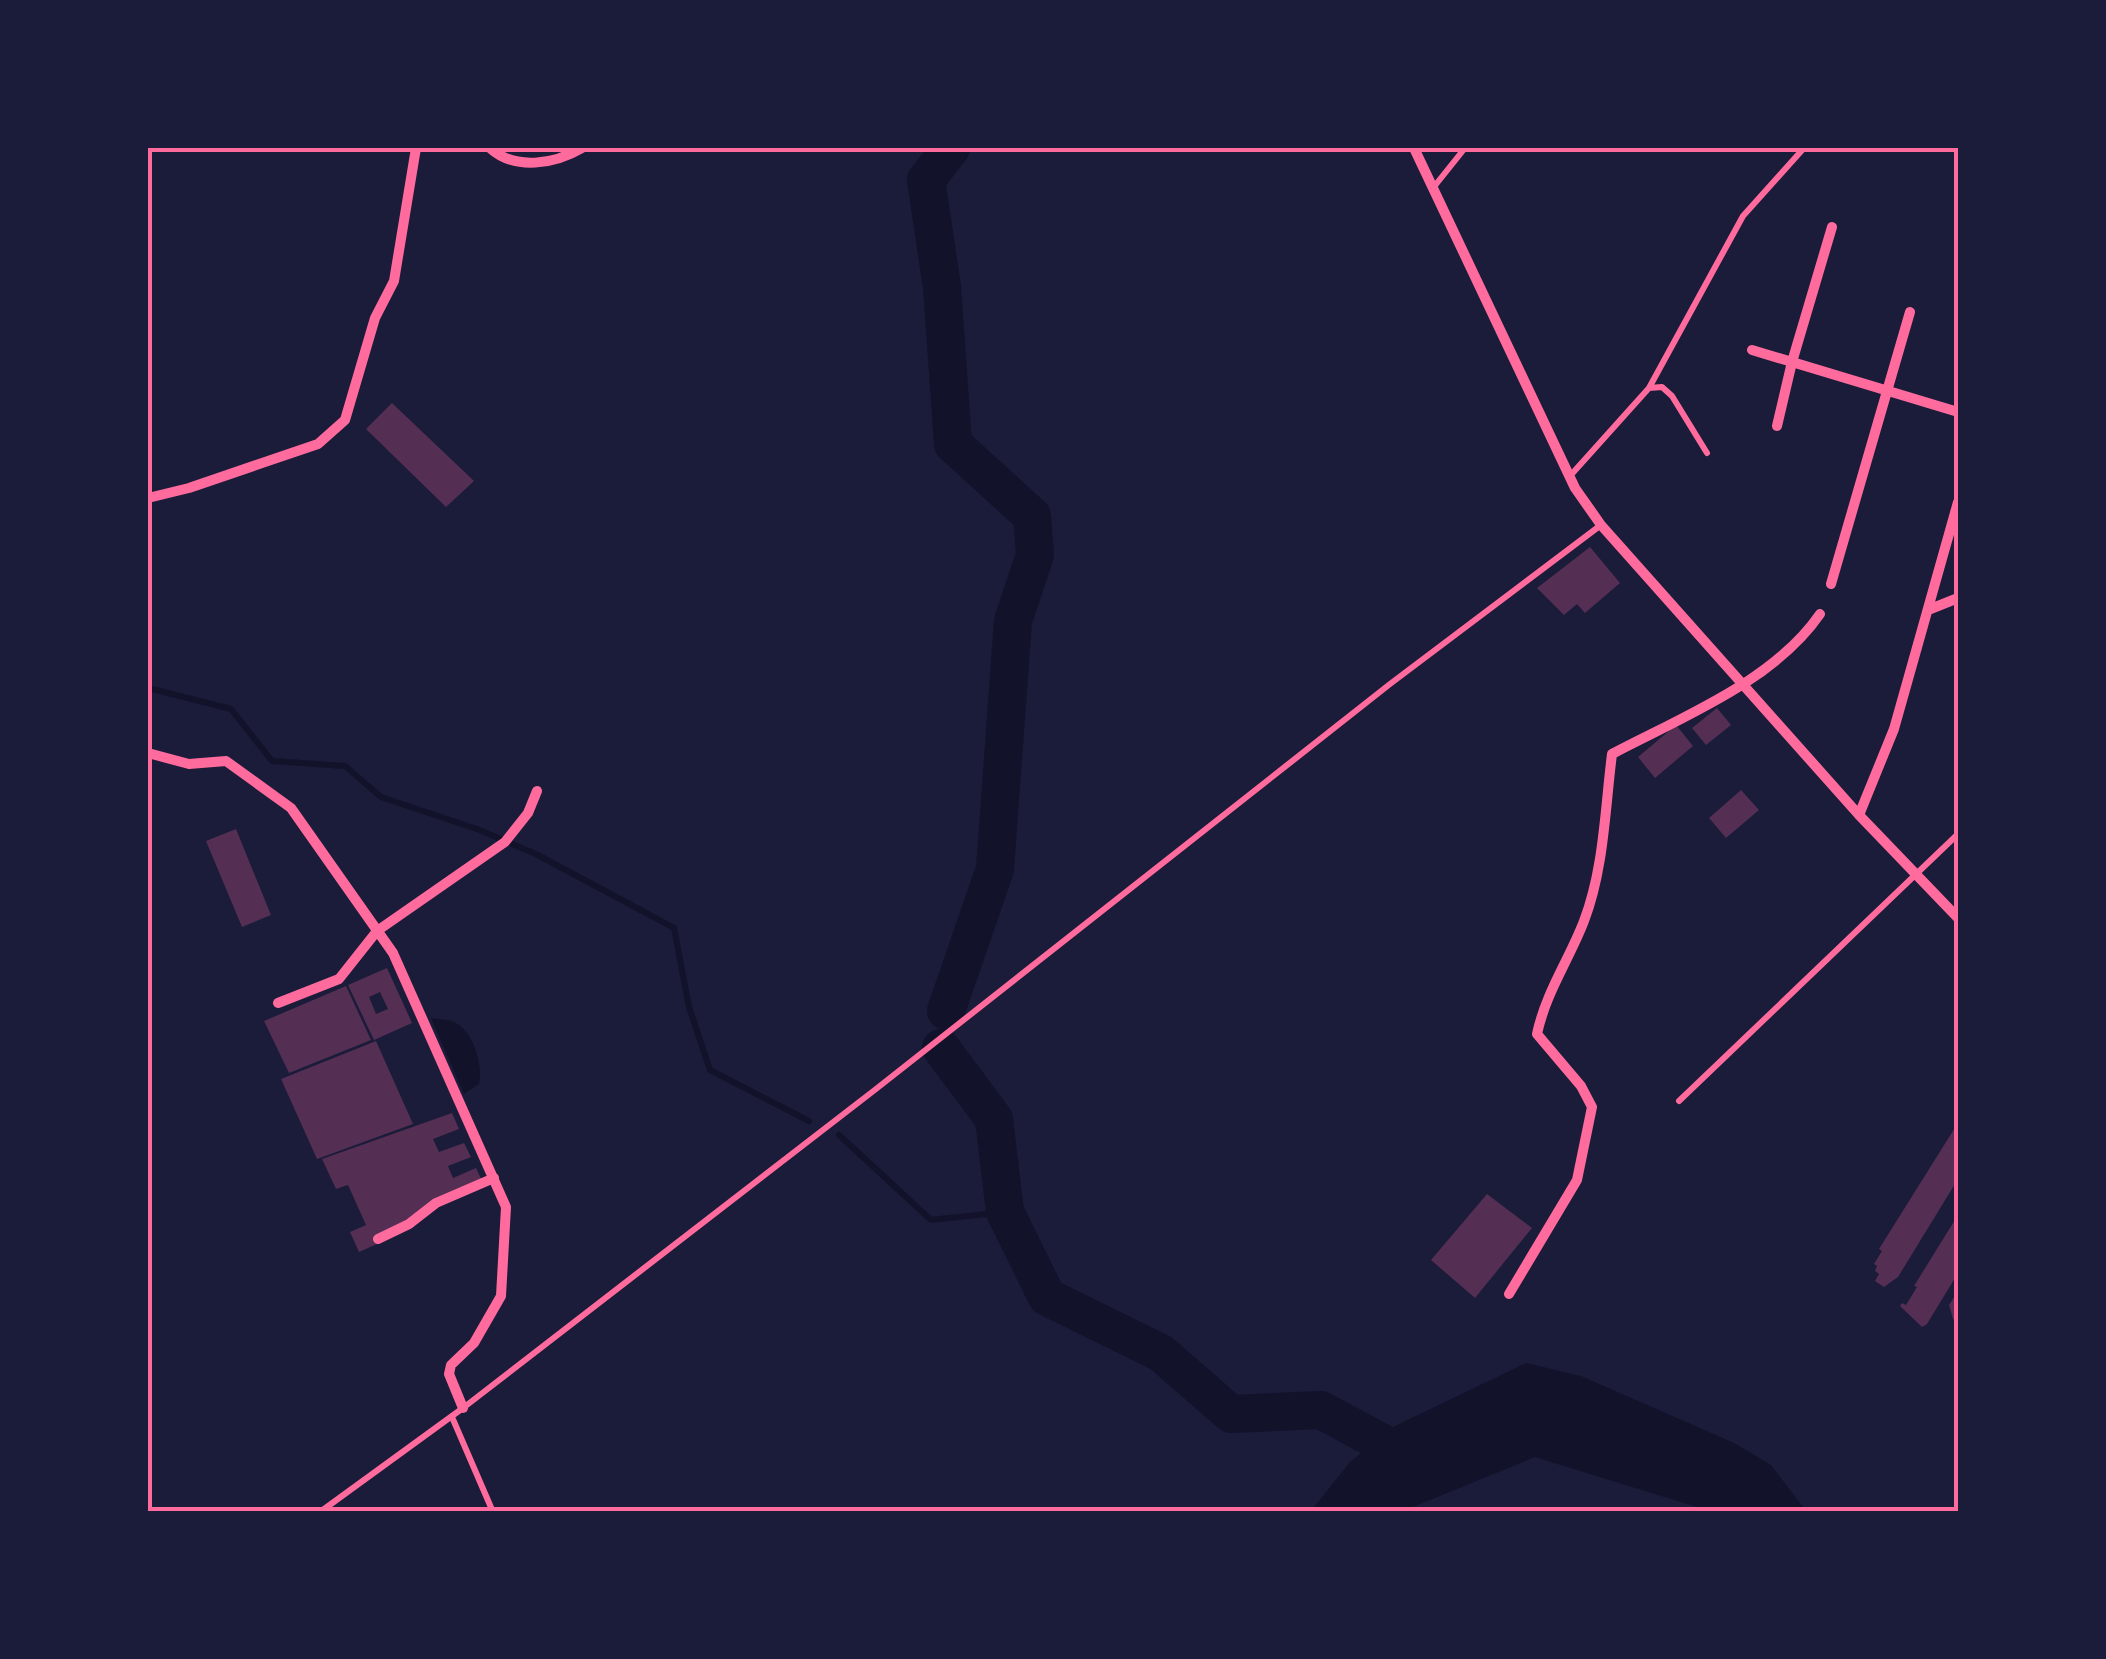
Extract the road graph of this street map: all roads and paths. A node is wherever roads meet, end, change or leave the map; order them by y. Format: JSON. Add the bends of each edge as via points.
{"nodes":[{"id":1,"x":416,"y":148,"type":"edge"},
{"id":2,"x":490,"y":148,"type":"edge"},
{"id":3,"x":582,"y":148,"type":"edge"},
{"id":4,"x":1414,"y":148,"type":"edge"},
{"id":5,"x":1465,"y":148,"type":"edge"},
{"id":6,"x":1804,"y":148,"type":"edge"},
{"id":7,"x":1434,"y":188,"type":"junction"},
{"id":8,"x":1832,"y":227,"type":"dead end"},
{"id":9,"x":1910,"y":312,"type":"dead end"},
{"id":10,"x":1752,"y":350,"type":"dead end"},
{"id":11,"x":1792,"y":362,"type":"junction"},
{"id":12,"x":1649,"y":388,"type":"junction"},
{"id":13,"x":1886,"y":390,"type":"junction"},
{"id":14,"x":1958,"y":412,"type":"edge"},
{"id":15,"x":1777,"y":426,"type":"dead end"},
{"id":16,"x":1707,"y":453,"type":"dead end"},
{"id":17,"x":1570,"y":476,"type":"junction"},
{"id":18,"x":148,"y":498,"type":"edge"},
{"id":19,"x":1958,"y":502,"type":"edge"},
{"id":20,"x":1601,"y":525,"type":"junction"},
{"id":21,"x":1831,"y":584,"type":"dead end"},
{"id":22,"x":1958,"y":598,"type":"edge"},
{"id":23,"x":1928,"y":610,"type":"junction"},
{"id":24,"x":1820,"y":614,"type":"dead end"},
{"id":25,"x":1743,"y":685,"type":"junction"},
{"id":26,"x":148,"y":753,"type":"edge"},
{"id":27,"x":537,"y":791,"type":"dead end"},
{"id":28,"x":1859,"y":816,"type":"junction"},
{"id":29,"x":1958,"y":834,"type":"edge"},
{"id":30,"x":1916,"y":874,"type":"junction"},
{"id":31,"x":1958,"y":918,"type":"edge"},
{"id":32,"x":377,"y":931,"type":"junction"},
{"id":33,"x":278,"y":1003,"type":"dead end"},
{"id":34,"x":1679,"y":1101,"type":"dead end"},
{"id":35,"x":494,"y":1178,"type":"junction"},
{"id":36,"x":378,"y":1240,"type":"dead end"},
{"id":37,"x":1508,"y":1294,"type":"dead end"},
{"id":38,"x":463,"y":1408,"type":"junction"},
{"id":39,"x":452,"y":1417,"type":"junction"},
{"id":40,"x":320,"y":1512,"type":"edge"},
{"id":41,"x":493,"y":1512,"type":"edge"}],
"edges":[{"from":1,"to":18,"type":"street","via":[[394,281],[374,318],[345,420],[318,444]]},
{"from":2,"to":3,"type":"street","via":[[544,164]]},
{"from":4,"to":7,"type":"street"},
{"from":5,"to":7,"type":"lane"},
{"from":6,"to":12,"type":"lane","via":[[1743,216]]},
{"from":7,"to":17,"type":"street"},
{"from":8,"to":11,"type":"street"},
{"from":9,"to":13,"type":"street"},
{"from":10,"to":11,"type":"street"},
{"from":11,"to":13,"type":"street"},
{"from":11,"to":15,"type":"street"},
{"from":12,"to":16,"type":"lane","via":[[1662,387],[1672,396]]},
{"from":12,"to":17,"type":"lane"},
{"from":13,"to":14,"type":"street"},
{"from":13,"to":21,"type":"street"},
{"from":17,"to":20,"type":"street"},
{"from":19,"to":23,"type":"street"},
{"from":20,"to":25,"type":"street"},
{"from":20,"to":38,"type":"lane"},
{"from":22,"to":23,"type":"street"},
{"from":23,"to":28,"type":"street","via":[[1894,729]]},
{"from":24,"to":25,"type":"street","via":[[1806,634]]},
{"from":25,"to":28,"type":"street"},
{"from":25,"to":37,"type":"street","via":[[1612,754],[1595,887],[1544,1001],[1537,1034],[1592,1107],[1577,1180]]},
{"from":26,"to":32,"type":"street","via":[[189,764],[226,761],[276,794]]},
{"from":27,"to":32,"type":"street","via":[[504,842]]},
{"from":28,"to":30,"type":"street"},
{"from":29,"to":30,"type":"lane"},
{"from":30,"to":31,"type":"street"},
{"from":30,"to":34,"type":"lane"},
{"from":32,"to":33,"type":"street","via":[[339,979]]},
{"from":32,"to":35,"type":"street","via":[[393,953]]},
{"from":35,"to":36,"type":"street","via":[[436,1202]]},
{"from":35,"to":38,"type":"street","via":[[506,1207],[501,1296],[474,1344],[451,1365]]},
{"from":38,"to":39,"type":"lane"},
{"from":39,"to":40,"type":"lane"},
{"from":39,"to":41,"type":"lane"}]}
